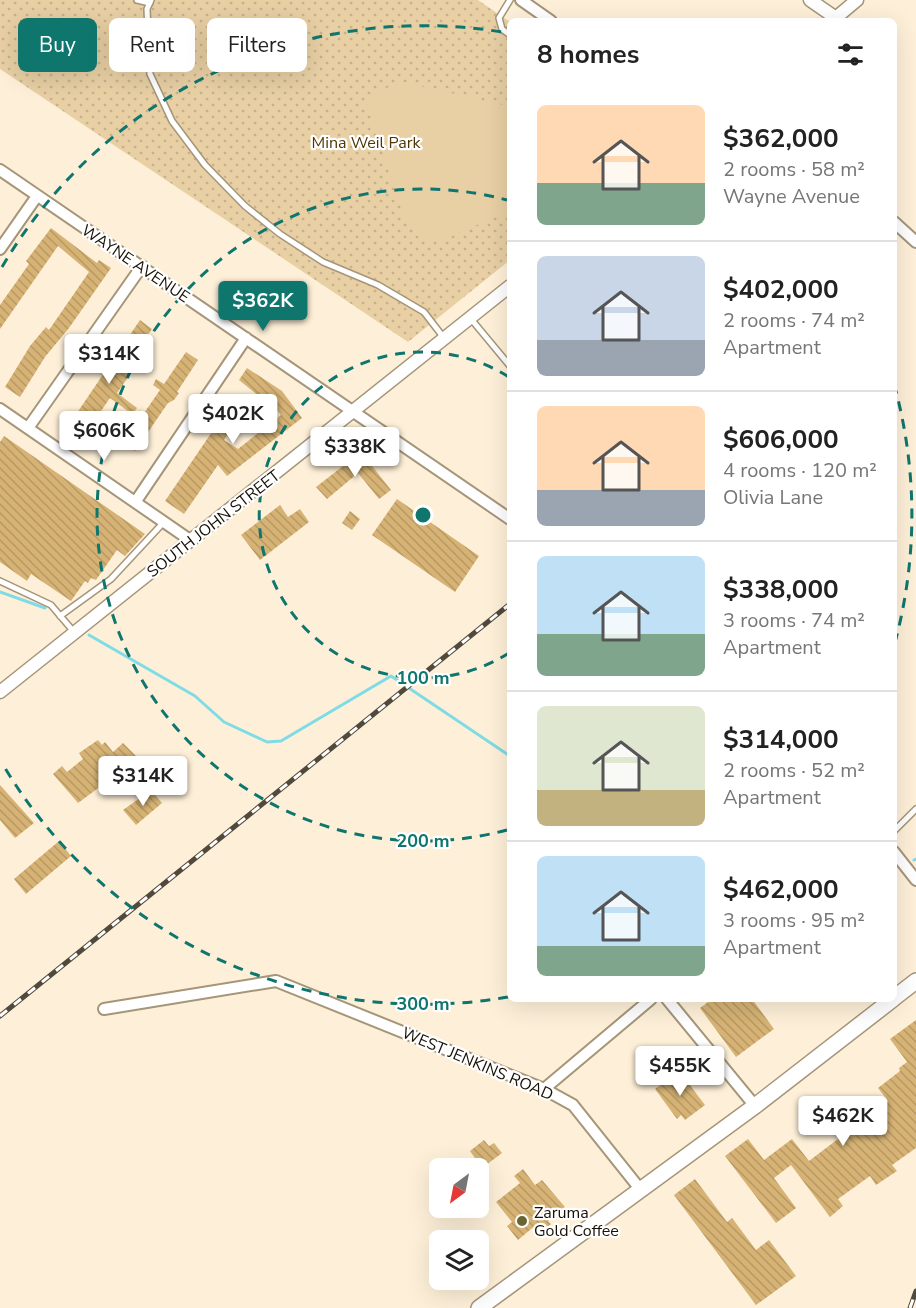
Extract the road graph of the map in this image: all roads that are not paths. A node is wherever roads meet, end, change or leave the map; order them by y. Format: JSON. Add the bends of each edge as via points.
{"nodes":[{"id":1,"x":137,"y":0,"type":"edge"},
{"id":2,"x":510,"y":0,"type":"edge"},
{"id":3,"x":521,"y":0,"type":"edge"},
{"id":4,"x":810,"y":0,"type":"edge"},
{"id":5,"x":857,"y":0,"type":"edge"},
{"id":6,"x":151,"y":1,"type":"edge"},
{"id":7,"x":547,"y":18,"type":"edge"},
{"id":8,"x":832,"y":18,"type":"edge"},
{"id":9,"x":836,"y":18,"type":"edge"},
{"id":10,"x":507,"y":33,"type":"edge"},
{"id":11,"x":0,"y":170,"type":"edge"},
{"id":12,"x":37,"y":196,"type":"junction"},
{"id":13,"x":897,"y":225,"type":"edge"},
{"id":14,"x":916,"y":242,"type":"edge"},
{"id":15,"x":0,"y":249,"type":"edge"},
{"id":16,"x":142,"y":266,"type":"junction"},
{"id":17,"x":507,"y":288,"type":"edge"},
{"id":18,"x":470,"y":317,"type":"junction"},
{"id":19,"x":246,"y":338,"type":"junction"},
{"id":20,"x":444,"y":338,"type":"junction"},
{"id":21,"x":507,"y":362,"type":"edge"},
{"id":22,"x":0,"y":409,"type":"edge"},
{"id":23,"x":355,"y":411,"type":"junction"},
{"id":24,"x":28,"y":428,"type":"junction"},
{"id":25,"x":136,"y":501,"type":"junction"},
{"id":26,"x":507,"y":517,"type":"edge"},
{"id":27,"x":164,"y":522,"type":"junction"},
{"id":28,"x":190,"y":540,"type":"junction"},
{"id":29,"x":0,"y":581,"type":"edge"},
{"id":30,"x":60,"y":616,"type":"junction"},
{"id":31,"x":74,"y":632,"type":"junction"},
{"id":32,"x":0,"y":692,"type":"edge"},
{"id":33,"x":916,"y":809,"type":"edge"},
{"id":34,"x":897,"y":828,"type":"edge"},
{"id":35,"x":897,"y":856,"type":"edge"},
{"id":36,"x":916,"y":880,"type":"edge"},
{"id":37,"x":916,"y":981,"type":"edge"},
{"id":38,"x":897,"y":997,"type":"edge"},
{"id":39,"x":647,"y":1002,"type":"edge"},
{"id":40,"x":670,"y":1002,"type":"edge"},
{"id":41,"x":890,"y":1002,"type":"edge"},
{"id":42,"x":104,"y":1009,"type":"dead end"},
{"id":43,"x":544,"y":1089,"type":"junction"},
{"id":44,"x":755,"y":1106,"type":"junction"},
{"id":45,"x":640,"y":1189,"type":"junction"},
{"id":46,"x":479,"y":1308,"type":"edge"}],
"edges":[{"from":1,"to":6,"type":"lane"},
{"from":2,"to":10,"type":"lane","via":[[500,18]]},
{"from":3,"to":7,"type":"street"},
{"from":4,"to":8,"type":"street"},
{"from":5,"to":9,"type":"street"},
{"from":6,"to":20,"type":"lane","via":[[147,9],[150,74],[172,121],[205,165],[245,206],[280,234],[323,262],[378,285],[424,312]]},
{"from":11,"to":12,"type":"street","name":"WAYNE AVENUE"},
{"from":12,"to":15,"type":"street"},
{"from":12,"to":16,"type":"street","name":"WAYNE AVENUE"},
{"from":13,"to":14,"type":"street"},
{"from":16,"to":19,"type":"street","name":"WAYNE AVENUE"},
{"from":16,"to":24,"type":"street"},
{"from":17,"to":18,"type":"street","name":"SOUTH JOHN STREET"},
{"from":18,"to":20,"type":"street","name":"SOUTH JOHN STREET"},
{"from":18,"to":21,"type":"lane"},
{"from":19,"to":23,"type":"street","name":"WAYNE AVENUE"},
{"from":19,"to":25,"type":"street"},
{"from":20,"to":23,"type":"street","name":"SOUTH JOHN STREET"},
{"from":22,"to":24,"type":"street"},
{"from":23,"to":26,"type":"street","name":"WAYNE AVENUE"},
{"from":23,"to":28,"type":"street","name":"SOUTH JOHN STREET"},
{"from":24,"to":25,"type":"street"},
{"from":25,"to":27,"type":"street"},
{"from":27,"to":28,"type":"street"},
{"from":27,"to":30,"type":"lane","via":[[111,579]]},
{"from":28,"to":31,"type":"street","name":"SOUTH JOHN STREET"},
{"from":29,"to":30,"type":"lane","via":[[51,604]]},
{"from":30,"to":31,"type":"lane"},
{"from":31,"to":32,"type":"street","name":"SOUTH JOHN STREET"},
{"from":33,"to":34,"type":"lane"},
{"from":35,"to":36,"type":"street"},
{"from":37,"to":38,"type":"main road"},
{"from":39,"to":43,"type":"street"},
{"from":40,"to":44,"type":"street"},
{"from":41,"to":44,"type":"main road"},
{"from":42,"to":43,"type":"street","name":"WEST JENKINS ROAD","via":[[276,981]]},
{"from":43,"to":45,"type":"street","name":"WEST JENKINS ROAD","via":[[573,1105]]},
{"from":44,"to":45,"type":"main road"},
{"from":45,"to":46,"type":"main road"}]}
